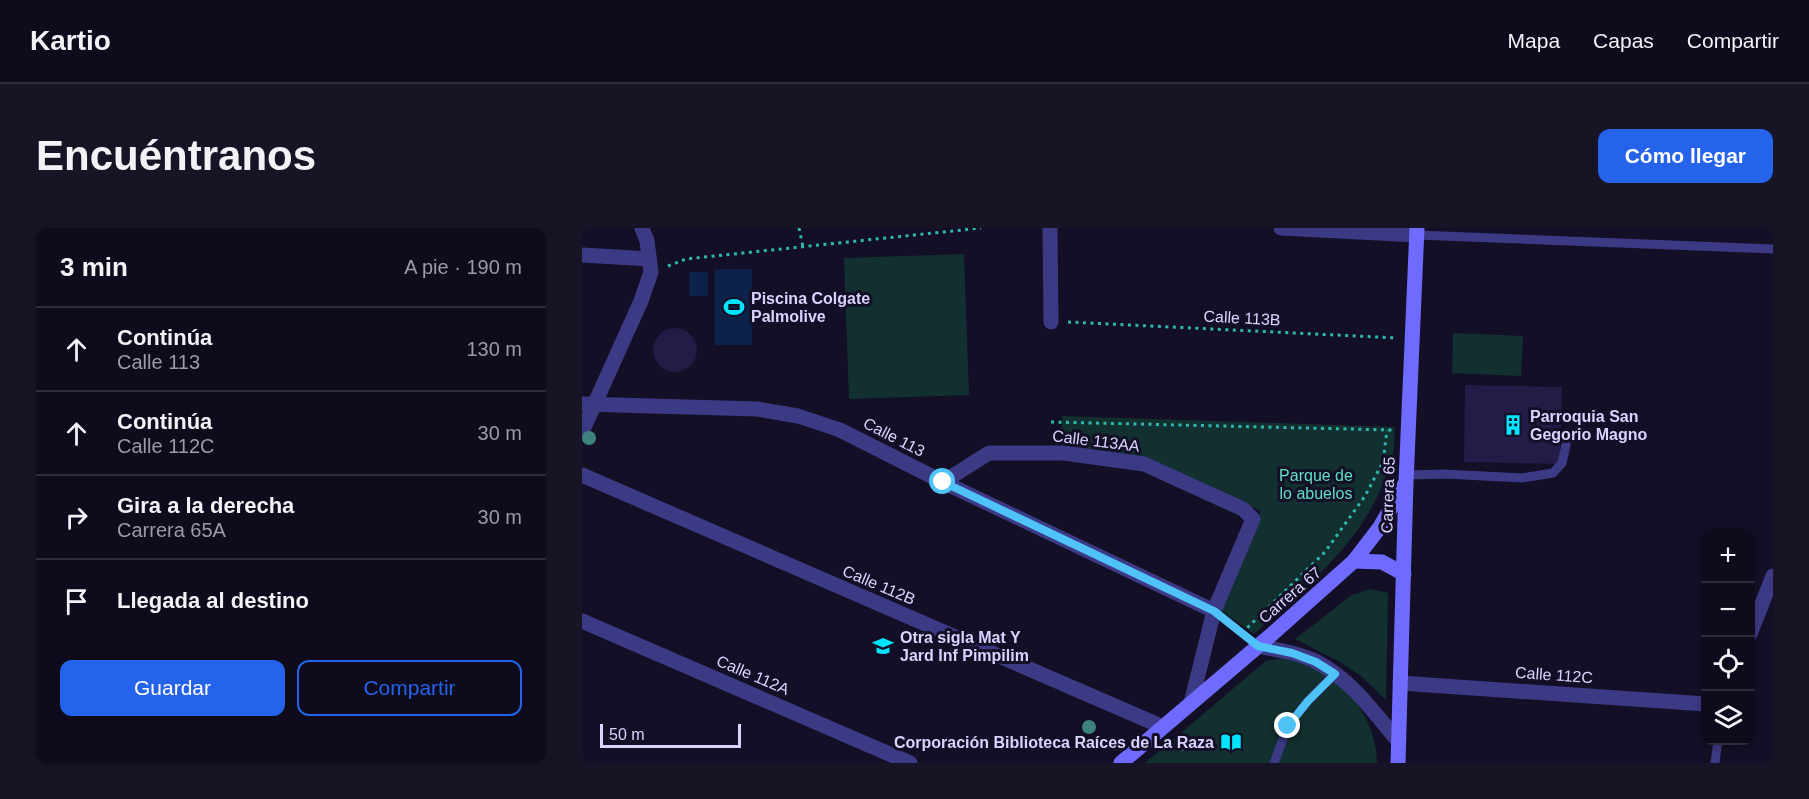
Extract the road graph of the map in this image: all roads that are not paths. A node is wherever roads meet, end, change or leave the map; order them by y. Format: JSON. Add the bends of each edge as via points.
{"nodes":[{"id":1,"x":642,"y":228,"type":"edge"},
{"id":2,"x":1050,"y":228,"type":"edge"},
{"id":3,"x":1281,"y":228,"type":"edge"},
{"id":4,"x":1417,"y":231,"type":"edge"},
{"id":5,"x":1773,"y":249,"type":"edge"},
{"id":6,"x":582,"y":255,"type":"edge"},
{"id":7,"x":650,"y":265,"type":"junction"},
{"id":8,"x":1051,"y":322,"type":"road end"},
{"id":9,"x":588,"y":404,"type":"edge"},
{"id":10,"x":582,"y":432,"type":"edge"},
{"id":11,"x":1566,"y":445,"type":"dead end"},
{"id":12,"x":582,"y":475,"type":"edge"},
{"id":13,"x":1407,"y":478,"type":"junction"},
{"id":14,"x":943,"y":482,"type":"junction"},
{"id":15,"x":1354,"y":561,"type":"junction"},
{"id":16,"x":1404,"y":574,"type":"junction"},
{"id":17,"x":1773,"y":576,"type":"edge"},
{"id":18,"x":1214,"y":611,"type":"junction"},
{"id":19,"x":582,"y":621,"type":"edge"},
{"id":20,"x":1755,"y":621,"type":"edge"},
{"id":21,"x":1258,"y":646,"type":"junction"},
{"id":22,"x":1335,"y":674,"type":"junction"},
{"id":23,"x":1400,"y":683,"type":"junction"},
{"id":24,"x":1191,"y":702,"type":"junction"},
{"id":25,"x":1701,"y":704,"type":"edge"},
{"id":26,"x":1162,"y":727,"type":"junction"},
{"id":27,"x":1398,"y":741,"type":"junction"},
{"id":28,"x":1717,"y":745,"type":"edge"},
{"id":29,"x":910,"y":763,"type":"edge"},
{"id":30,"x":1121,"y":763,"type":"edge"},
{"id":31,"x":1274,"y":763,"type":"edge"},
{"id":32,"x":1398,"y":763,"type":"edge"},
{"id":33,"x":1715,"y":763,"type":"edge"}],
"edges":[{"from":1,"to":7,"type":"street"},
{"from":2,"to":8,"type":"street"},
{"from":3,"to":4,"type":"street"},
{"from":4,"to":5,"type":"lane"},
{"from":4,"to":13,"type":"main road","name":"Carrera 65"},
{"from":6,"to":7,"type":"street"},
{"from":7,"to":9,"type":"street","via":[[641,301]]},
{"from":9,"to":10,"type":"street"},
{"from":9,"to":14,"type":"street","name":"Calle 113","via":[[757,409],[798,416],[840,430]]},
{"from":11,"to":13,"type":"lane","via":[[1561,466],[1553,473]]},
{"from":12,"to":26,"type":"street","name":"Calle 112B"},
{"from":13,"to":15,"type":"main road","name":"Carrera 67","via":[[1380,527]]},
{"from":13,"to":16,"type":"main road","name":"Carrera 65"},
{"from":14,"to":18,"type":"street","name":"Calle 113"},
{"from":14,"to":18,"type":"street","name":"Calle 113AA","via":[[989,453],[1064,453],[1144,464],[1243,509],[1253,519]]},
{"from":15,"to":16,"type":"main road","via":[[1382,562]]},
{"from":15,"to":21,"type":"main road","name":"Carrera 67"},
{"from":16,"to":23,"type":"main road","name":"Carrera 65"},
{"from":17,"to":20,"type":"street"},
{"from":18,"to":24,"type":"street"},
{"from":19,"to":29,"type":"street","name":"Calle 112A"},
{"from":21,"to":22,"type":"street","via":[[1292,653]]},
{"from":21,"to":24,"type":"main road","name":"Carrera 67"},
{"from":22,"to":27,"type":"street","via":[[1358,693]]},
{"from":22,"to":31,"type":"lane","via":[[1288,726]]},
{"from":23,"to":25,"type":"street","name":"Calle 112C"},
{"from":23,"to":27,"type":"main road","name":"Carrera 65"},
{"from":24,"to":26,"type":"main road","name":"Carrera 67"},
{"from":26,"to":30,"type":"main road","name":"Carrera 67"},
{"from":27,"to":32,"type":"main road","name":"Carrera 65"},
{"from":28,"to":33,"type":"lane"}]}
